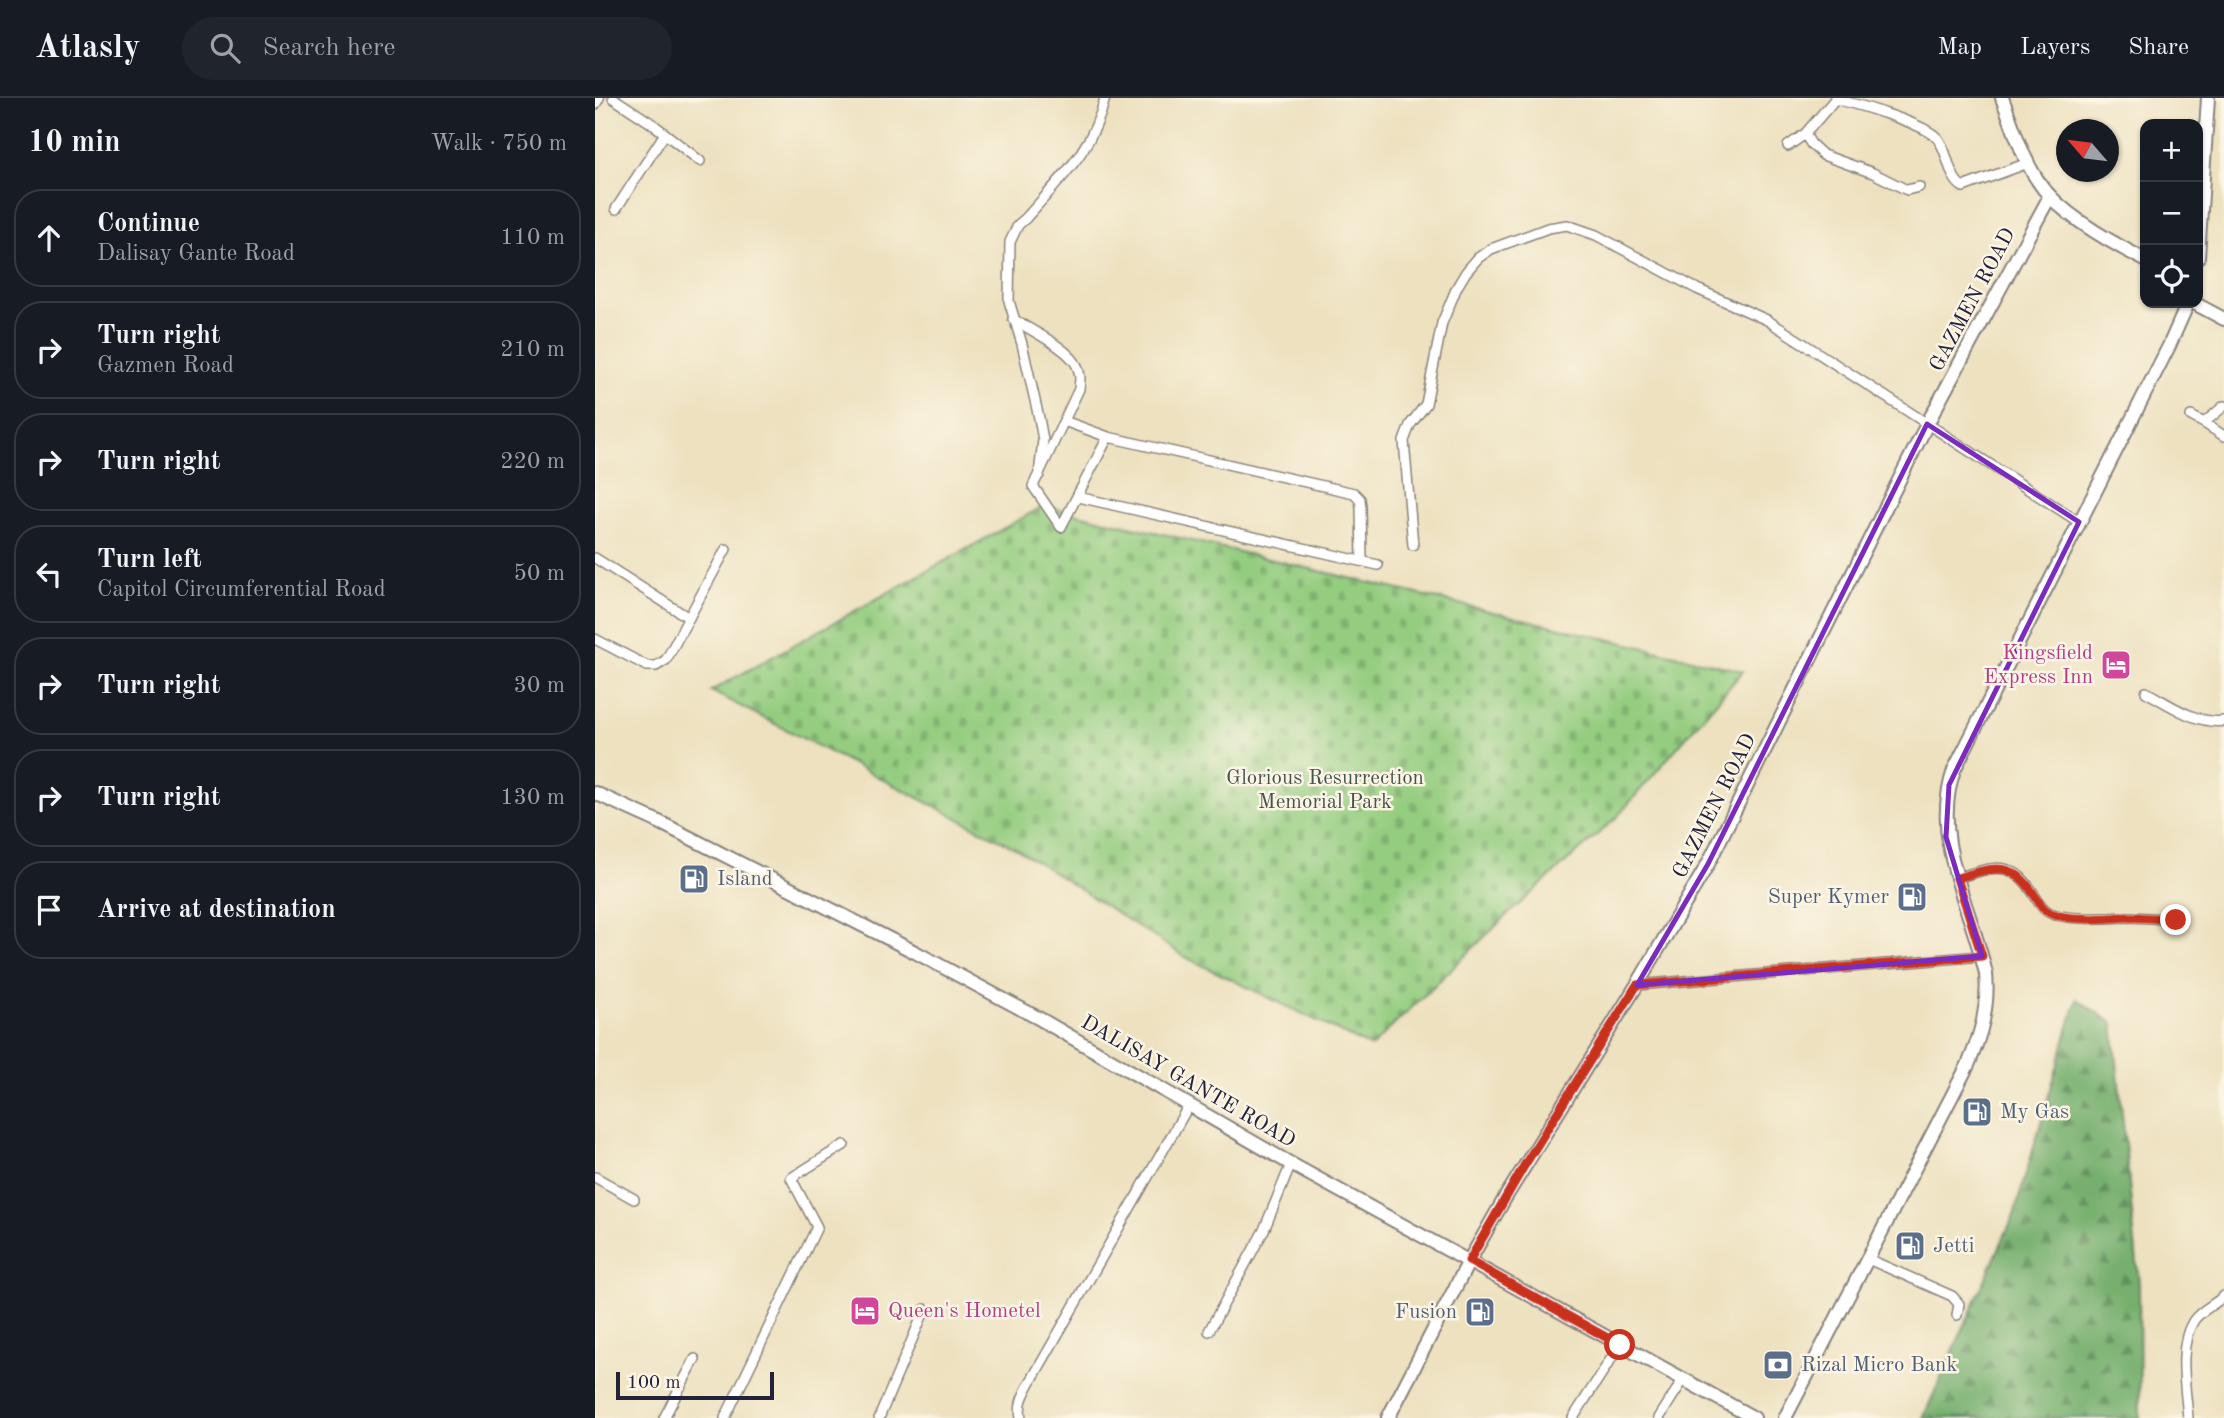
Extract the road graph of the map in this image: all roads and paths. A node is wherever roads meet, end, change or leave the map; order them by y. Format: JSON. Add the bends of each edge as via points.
{"nodes":[{"id":1,"x":599,"y":98,"type":"edge"},
{"id":2,"x":613,"y":98,"type":"edge"},
{"id":3,"x":1105,"y":98,"type":"edge"},
{"id":4,"x":2002,"y":98,"type":"edge"},
{"id":5,"x":2208,"y":98,"type":"edge"},
{"id":6,"x":1836,"y":99,"type":"edge"},
{"id":7,"x":595,"y":105,"type":"edge"},
{"id":8,"x":1805,"y":134,"type":"junction"},
{"id":9,"x":664,"y":135,"type":"junction"},
{"id":10,"x":1788,"y":146,"type":"dead end"},
{"id":11,"x":700,"y":161,"type":"dead end"},
{"id":12,"x":2028,"y":163,"type":"junction"},
{"id":13,"x":1919,"y":187,"type":"dead end"},
{"id":14,"x":2050,"y":196,"type":"junction"},
{"id":15,"x":615,"y":209,"type":"dead end"},
{"id":16,"x":2199,"y":245,"type":"edge"},
{"id":17,"x":2140,"y":257,"type":"edge"},
{"id":18,"x":2186,"y":308,"type":"edge"},
{"id":19,"x":2203,"y":308,"type":"edge"},
{"id":20,"x":1013,"y":319,"type":"junction"},
{"id":21,"x":2224,"y":319,"type":"edge"},
{"id":22,"x":2224,"y":406,"type":"edge"},
{"id":23,"x":2191,"y":416,"type":"dead end"},
{"id":24,"x":1064,"y":421,"type":"junction"},
{"id":25,"x":1927,"y":424,"type":"junction"},
{"id":26,"x":2204,"y":424,"type":"junction"},
{"id":27,"x":2224,"y":436,"type":"edge"},
{"id":28,"x":1108,"y":437,"type":"junction"},
{"id":29,"x":1039,"y":475,"type":"junction"},
{"id":30,"x":1078,"y":497,"type":"junction"},
{"id":31,"x":2079,"y":522,"type":"junction"},
{"id":32,"x":1413,"y":545,"type":"dead end"},
{"id":33,"x":726,"y":549,"type":"dead end"},
{"id":34,"x":595,"y":558,"type":"edge"},
{"id":35,"x":1362,"y":561,"type":"junction"},
{"id":36,"x":1378,"y":565,"type":"dead end"},
{"id":37,"x":689,"y":618,"type":"junction"},
{"id":38,"x":595,"y":639,"type":"edge"},
{"id":39,"x":2146,"y":692,"type":"dead end"},
{"id":40,"x":2224,"y":721,"type":"edge"},
{"id":41,"x":595,"y":793,"type":"edge"},
{"id":42,"x":1957,"y":878,"type":"junction"},
{"id":43,"x":2176,"y":920,"type":"dead end"},
{"id":44,"x":1982,"y":956,"type":"junction"},
{"id":45,"x":1637,"y":985,"type":"junction"},
{"id":46,"x":1189,"y":1105,"type":"junction"},
{"id":47,"x":845,"y":1145,"type":"dead end"},
{"id":48,"x":1291,"y":1164,"type":"junction"},
{"id":49,"x":595,"y":1177,"type":"edge"},
{"id":50,"x":634,"y":1199,"type":"dead end"},
{"id":51,"x":1868,"y":1258,"type":"junction"},
{"id":52,"x":1469,"y":1261,"type":"junction"},
{"id":53,"x":2224,"y":1296,"type":"edge"},
{"id":54,"x":925,"y":1309,"type":"dead end"},
{"id":55,"x":1957,"y":1314,"type":"dead end"},
{"id":56,"x":1209,"y":1331,"type":"dead end"},
{"id":57,"x":1620,"y":1345,"type":"junction"},
{"id":58,"x":695,"y":1359,"type":"dead end"},
{"id":59,"x":1683,"y":1380,"type":"junction"},
{"id":60,"x":664,"y":1418,"type":"edge"},
{"id":61,"x":725,"y":1418,"type":"edge"},
{"id":62,"x":879,"y":1418,"type":"edge"},
{"id":63,"x":1021,"y":1418,"type":"edge"},
{"id":64,"x":1388,"y":1418,"type":"edge"},
{"id":65,"x":1573,"y":1418,"type":"edge"},
{"id":66,"x":1659,"y":1418,"type":"edge"},
{"id":67,"x":1754,"y":1418,"type":"edge"},
{"id":68,"x":1785,"y":1418,"type":"edge"},
{"id":69,"x":2188,"y":1418,"type":"edge"}],
"edges":[{"from":1,"to":7,"type":"street"},
{"from":2,"to":9,"type":"street"},
{"from":3,"to":20,"type":"street","via":[[1082,153],[1018,225],[1010,243]]},
{"from":4,"to":12,"type":"main road"},
{"from":5,"to":16,"type":"main road"},
{"from":6,"to":8,"type":"street"},
{"from":6,"to":12,"type":"street","via":[[1934,135],[1963,187]]},
{"from":8,"to":10,"type":"street"},
{"from":8,"to":13,"type":"street","via":[[1823,155],[1907,190]]},
{"from":9,"to":11,"type":"street"},
{"from":9,"to":15,"type":"street"},
{"from":12,"to":14,"type":"main road"},
{"from":14,"to":17,"type":"main road"},
{"from":14,"to":25,"type":"main road","name":"GAZMEN ROAD"},
{"from":18,"to":31,"type":"main road"},
{"from":19,"to":21,"type":"main road"},
{"from":20,"to":24,"type":"street","via":[[1070,356],[1078,367],[1079,389]]},
{"from":20,"to":29,"type":"street","via":[[1043,440]]},
{"from":22,"to":26,"type":"street"},
{"from":23,"to":26,"type":"street"},
{"from":24,"to":28,"type":"street"},
{"from":24,"to":29,"type":"street"},
{"from":25,"to":31,"type":"street"},
{"from":25,"to":32,"type":"street","via":[[1767,320],[1596,235],[1560,225],[1491,249],[1478,258],[1457,287],[1442,323],[1426,404],[1404,440]]},
{"from":25,"to":45,"type":"main road","name":"GAZMEN ROAD","via":[[1708,864]]},
{"from":26,"to":27,"type":"street"},
{"from":28,"to":30,"type":"street"},
{"from":28,"to":35,"type":"street","via":[[1354,494],[1361,507]]},
{"from":29,"to":30,"type":"street","via":[[1033,486],[1061,527]]},
{"from":30,"to":35,"type":"street"},
{"from":31,"to":42,"type":"main road","via":[[1948,785],[1946,837]]},
{"from":33,"to":37,"type":"street"},
{"from":34,"to":37,"type":"street"},
{"from":35,"to":36,"type":"street"},
{"from":37,"to":38,"type":"street","via":[[666,660],[656,666],[636,662]]},
{"from":39,"to":40,"type":"street","via":[[2196,717]]},
{"from":41,"to":46,"type":"main road","name":"DALISAY GANTE ROAD","via":[[915,952]]},
{"from":42,"to":43,"type":"street","via":[[2005,868],[2017,875],[2044,909],[2059,916]]},
{"from":42,"to":44,"type":"main road"},
{"from":44,"to":45,"type":"street"},
{"from":44,"to":51,"type":"main road","via":[[1988,991],[1976,1046]]},
{"from":45,"to":52,"type":"main road","name":"GAZMEN ROAD"},
{"from":46,"to":48,"type":"main road","name":"DALISAY GANTE ROAD"},
{"from":46,"to":63,"type":"street","via":[[1031,1381],[1019,1408]]},
{"from":47,"to":61,"type":"street","via":[[791,1178],[817,1227]]},
{"from":48,"to":52,"type":"main road","name":"DALISAY GANTE ROAD"},
{"from":48,"to":56,"type":"street","via":[[1264,1230]]},
{"from":49,"to":50,"type":"street"},
{"from":51,"to":55,"type":"street","via":[[1952,1296],[1959,1304]]},
{"from":51,"to":68,"type":"main road"},
{"from":52,"to":57,"type":"main road","name":"DALISAY GANTE ROAD"},
{"from":52,"to":64,"type":"main road","name":"GAZMEN ROAD"},
{"from":53,"to":69,"type":"street","via":[[2194,1320],[2186,1338]]},
{"from":54,"to":62,"type":"street"},
{"from":57,"to":59,"type":"main road","name":"DALISAY GANTE ROAD"},
{"from":57,"to":65,"type":"street"},
{"from":58,"to":60,"type":"street"},
{"from":59,"to":66,"type":"street"},
{"from":59,"to":67,"type":"main road","name":"DALISAY GANTE ROAD"}]}
